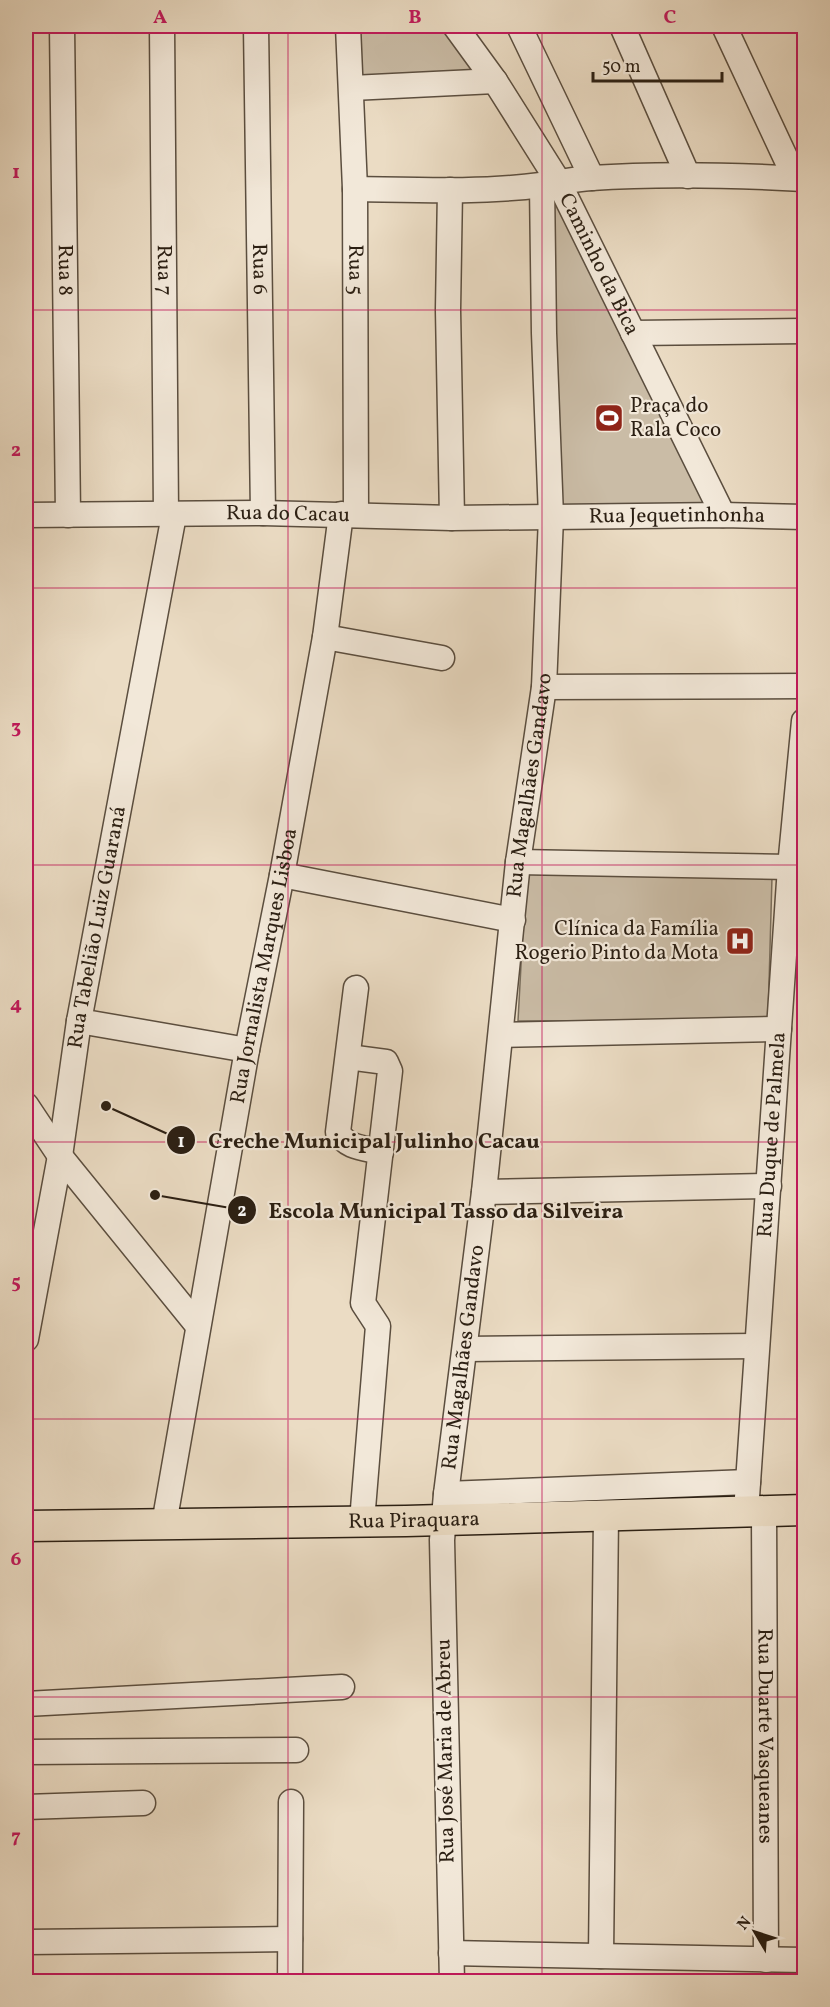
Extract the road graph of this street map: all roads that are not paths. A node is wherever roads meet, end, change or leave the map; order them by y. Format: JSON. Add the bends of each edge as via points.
{"nodes":[{"id":1,"x":62,"y":26,"type":"edge"},
{"id":2,"x":162,"y":26,"type":"edge"},
{"id":3,"x":256,"y":26,"type":"edge"},
{"id":4,"x":348,"y":26,"type":"edge"},
{"id":5,"x":455,"y":26,"type":"edge"},
{"id":6,"x":519,"y":26,"type":"edge"},
{"id":7,"x":622,"y":26,"type":"edge"},
{"id":8,"x":724,"y":26,"type":"edge"},
{"id":9,"x":495,"y":81,"type":"junction"},
{"id":10,"x":352,"y":88,"type":"junction"},
{"id":11,"x":688,"y":176,"type":"junction"},
{"id":12,"x":592,"y":178,"type":"junction"},
{"id":13,"x":800,"y":178,"type":"edge"},
{"id":14,"x":550,"y":183,"type":"junction"},
{"id":15,"x":355,"y":189,"type":"junction"},
{"id":16,"x":450,"y":190,"type":"junction"},
{"id":17,"x":804,"y":331,"type":"edge"},
{"id":18,"x":633,"y":333,"type":"junction"},
{"id":19,"x":263,"y":513,"type":"junction"},
{"id":20,"x":170,"y":514,"type":"junction"},
{"id":21,"x":349,"y":514,"type":"junction"},
{"id":22,"x":26,"y":515,"type":"edge"},
{"id":23,"x":68,"y":515,"type":"junction"},
{"id":24,"x":723,"y":515,"type":"junction"},
{"id":25,"x":551,"y":517,"type":"junction"},
{"id":26,"x":804,"y":517,"type":"edge"},
{"id":27,"x":452,"y":518,"type":"junction"},
{"id":28,"x":325,"y":638,"type":"junction"},
{"id":29,"x":442,"y":658,"type":"dead end"},
{"id":30,"x":804,"y":686,"type":"edge"},
{"id":31,"x":544,"y":687,"type":"junction"},
{"id":32,"x":804,"y":721,"type":"edge"},
{"id":33,"x":518,"y":862,"type":"junction"},
{"id":34,"x":790,"y":867,"type":"junction"},
{"id":35,"x":282,"y":875,"type":"junction"},
{"id":36,"x":513,"y":920,"type":"junction"},
{"id":37,"x":356,"y":988,"type":"dead end"},
{"id":38,"x":79,"y":1021,"type":"junction"},
{"id":39,"x":779,"y":1029,"type":"junction"},
{"id":40,"x":501,"y":1035,"type":"junction"},
{"id":41,"x":247,"y":1050,"type":"junction"},
{"id":42,"x":348,"y":1057,"type":"junction"},
{"id":43,"x":26,"y":1105,"type":"edge"},
{"id":44,"x":381,"y":1152,"type":"junction"},
{"id":45,"x":60,"y":1156,"type":"junction"},
{"id":46,"x":769,"y":1186,"type":"junction"},
{"id":47,"x":484,"y":1192,"type":"junction"},
{"id":48,"x":198,"y":1326,"type":"junction"},
{"id":49,"x":26,"y":1339,"type":"edge"},
{"id":50,"x":756,"y":1346,"type":"junction"},
{"id":51,"x":465,"y":1349,"type":"junction"},
{"id":52,"x":748,"y":1482,"type":"junction"},
{"id":53,"x":445,"y":1507,"type":"junction"},
{"id":54,"x":804,"y":1510,"type":"edge"},
{"id":55,"x":755,"y":1512,"type":"junction"},
{"id":56,"x":606,"y":1515,"type":"junction"},
{"id":57,"x":362,"y":1521,"type":"junction"},
{"id":58,"x":164,"y":1524,"type":"junction"},
{"id":59,"x":26,"y":1526,"type":"edge"},
{"id":60,"x":342,"y":1687,"type":"dead end"},
{"id":61,"x":26,"y":1704,"type":"edge"},
{"id":62,"x":296,"y":1750,"type":"dead end"},
{"id":63,"x":26,"y":1752,"type":"edge"},
{"id":64,"x":291,"y":1802,"type":"dead end"},
{"id":65,"x":143,"y":1803,"type":"dead end"},
{"id":66,"x":26,"y":1807,"type":"edge"},
{"id":67,"x":290,"y":1939,"type":"junction"},
{"id":68,"x":26,"y":1942,"type":"edge"},
{"id":69,"x":451,"y":1953,"type":"junction"},
{"id":70,"x":601,"y":1956,"type":"junction"},
{"id":71,"x":766,"y":1960,"type":"junction"},
{"id":72,"x":804,"y":1960,"type":"edge"},
{"id":73,"x":290,"y":1982,"type":"edge"},
{"id":74,"x":452,"y":1982,"type":"edge"}],
"edges":[{"from":1,"to":23,"type":"street","name":"Rua 8"},
{"from":2,"to":20,"type":"street","name":"Rua 7"},
{"from":3,"to":19,"type":"street","name":"Rua 6"},
{"from":4,"to":10,"type":"street","name":"Rua 5"},
{"from":5,"to":9,"type":"street","name":"Caminho da Bica"},
{"from":6,"to":12,"type":"street"},
{"from":7,"to":11,"type":"street"},
{"from":8,"to":13,"type":"street"},
{"from":9,"to":10,"type":"street"},
{"from":9,"to":14,"type":"street","name":"Caminho da Bica"},
{"from":10,"to":15,"type":"street","name":"Rua 5"},
{"from":11,"to":12,"type":"street"},
{"from":11,"to":13,"type":"street"},
{"from":12,"to":14,"type":"street"},
{"from":14,"to":16,"type":"street"},
{"from":14,"to":18,"type":"street","name":"Caminho da Bica"},
{"from":14,"to":25,"type":"street","name":"Rua Magalhães Gandavo","via":[[543,322]]},
{"from":15,"to":16,"type":"street"},
{"from":15,"to":21,"type":"street","name":"Rua 5"},
{"from":16,"to":27,"type":"street"},
{"from":17,"to":18,"type":"street"},
{"from":18,"to":24,"type":"street","name":"Caminho da Bica"},
{"from":19,"to":20,"type":"street","name":"Rua do Cacau"},
{"from":19,"to":21,"type":"street","name":"Rua do Cacau"},
{"from":20,"to":23,"type":"street","name":"Rua do Cacau"},
{"from":20,"to":38,"type":"street","name":"Rua Tabelião Luiz Guaraná"},
{"from":21,"to":27,"type":"street","name":"Rua do Cacau"},
{"from":21,"to":28,"type":"street","name":"Rua Jornalista Marques Lisboa"},
{"from":22,"to":23,"type":"street","name":"Rua do Cacau"},
{"from":24,"to":25,"type":"street","name":"Rua Jequetinhonha"},
{"from":24,"to":26,"type":"street","name":"Rua Jequetinhonha"},
{"from":25,"to":27,"type":"street","name":"Rua do Cacau"},
{"from":25,"to":31,"type":"street","name":"Rua Magalhães Gandavo"},
{"from":28,"to":29,"type":"street"},
{"from":28,"to":35,"type":"street","name":"Rua Jornalista Marques Lisboa"},
{"from":30,"to":31,"type":"street"},
{"from":31,"to":33,"type":"street","name":"Rua Magalhães Gandavo"},
{"from":32,"to":34,"type":"street","name":"Rua Duque de Palmela"},
{"from":33,"to":34,"type":"street"},
{"from":33,"to":36,"type":"street","name":"Rua Magalhães Gandavo"},
{"from":34,"to":39,"type":"street","name":"Rua Duque de Palmela"},
{"from":35,"to":36,"type":"street"},
{"from":35,"to":41,"type":"street","name":"Rua Jornalista Marques Lisboa"},
{"from":36,"to":40,"type":"street","name":"Rua Magalhães Gandavo"},
{"from":37,"to":42,"type":"street"},
{"from":38,"to":41,"type":"street"},
{"from":38,"to":45,"type":"street","name":"Rua Tabelião Luiz Guaraná"},
{"from":39,"to":40,"type":"street"},
{"from":39,"to":46,"type":"street","name":"Rua Duque de Palmela"},
{"from":40,"to":47,"type":"street","name":"Rua Magalhães Gandavo"},
{"from":41,"to":48,"type":"street","name":"Rua Jornalista Marques Lisboa"},
{"from":42,"to":44,"type":"street","via":[[338,1132],[348,1144]]},
{"from":42,"to":44,"type":"street","via":[[386,1062],[389,1066]]},
{"from":43,"to":45,"type":"street"},
{"from":44,"to":57,"type":"street","via":[[363,1303],[378,1326]]},
{"from":45,"to":48,"type":"street"},
{"from":45,"to":49,"type":"street","name":"Rua Tabelião Luiz Guaraná"},
{"from":46,"to":47,"type":"street"},
{"from":46,"to":50,"type":"street","name":"Rua Duque de Palmela"},
{"from":47,"to":51,"type":"street","name":"Rua Magalhães Gandavo"},
{"from":48,"to":58,"type":"street","name":"Rua Jornalista Marques Lisboa"},
{"from":50,"to":51,"type":"street"},
{"from":50,"to":52,"type":"street","name":"Rua Duque de Palmela"},
{"from":51,"to":53,"type":"street","name":"Rua Magalhães Gandavo"},
{"from":52,"to":53,"type":"street"},
{"from":52,"to":55,"type":"street","name":"Rua Duque de Palmela"},
{"from":53,"to":56,"type":"main road","name":"Rua Piraquara"},
{"from":53,"to":57,"type":"main road","name":"Rua Piraquara"},
{"from":53,"to":69,"type":"street","name":"Rua José Maria de Abreu","via":[[442,1566]]},
{"from":54,"to":55,"type":"main road","name":"Rua Piraquara"},
{"from":55,"to":56,"type":"main road","name":"Rua Piraquara"},
{"from":55,"to":71,"type":"street","name":"Rua Duarte Vasqueanes"},
{"from":56,"to":70,"type":"street"},
{"from":57,"to":58,"type":"main road","name":"Rua Piraquara"},
{"from":58,"to":59,"type":"main road","name":"Rua Piraquara"},
{"from":60,"to":61,"type":"street"},
{"from":62,"to":63,"type":"street"},
{"from":64,"to":67,"type":"street"},
{"from":65,"to":66,"type":"street"},
{"from":67,"to":68,"type":"street"},
{"from":67,"to":73,"type":"street"},
{"from":69,"to":70,"type":"street"},
{"from":69,"to":74,"type":"street","name":"Rua José Maria de Abreu"},
{"from":70,"to":71,"type":"street"},
{"from":71,"to":72,"type":"street"}]}
